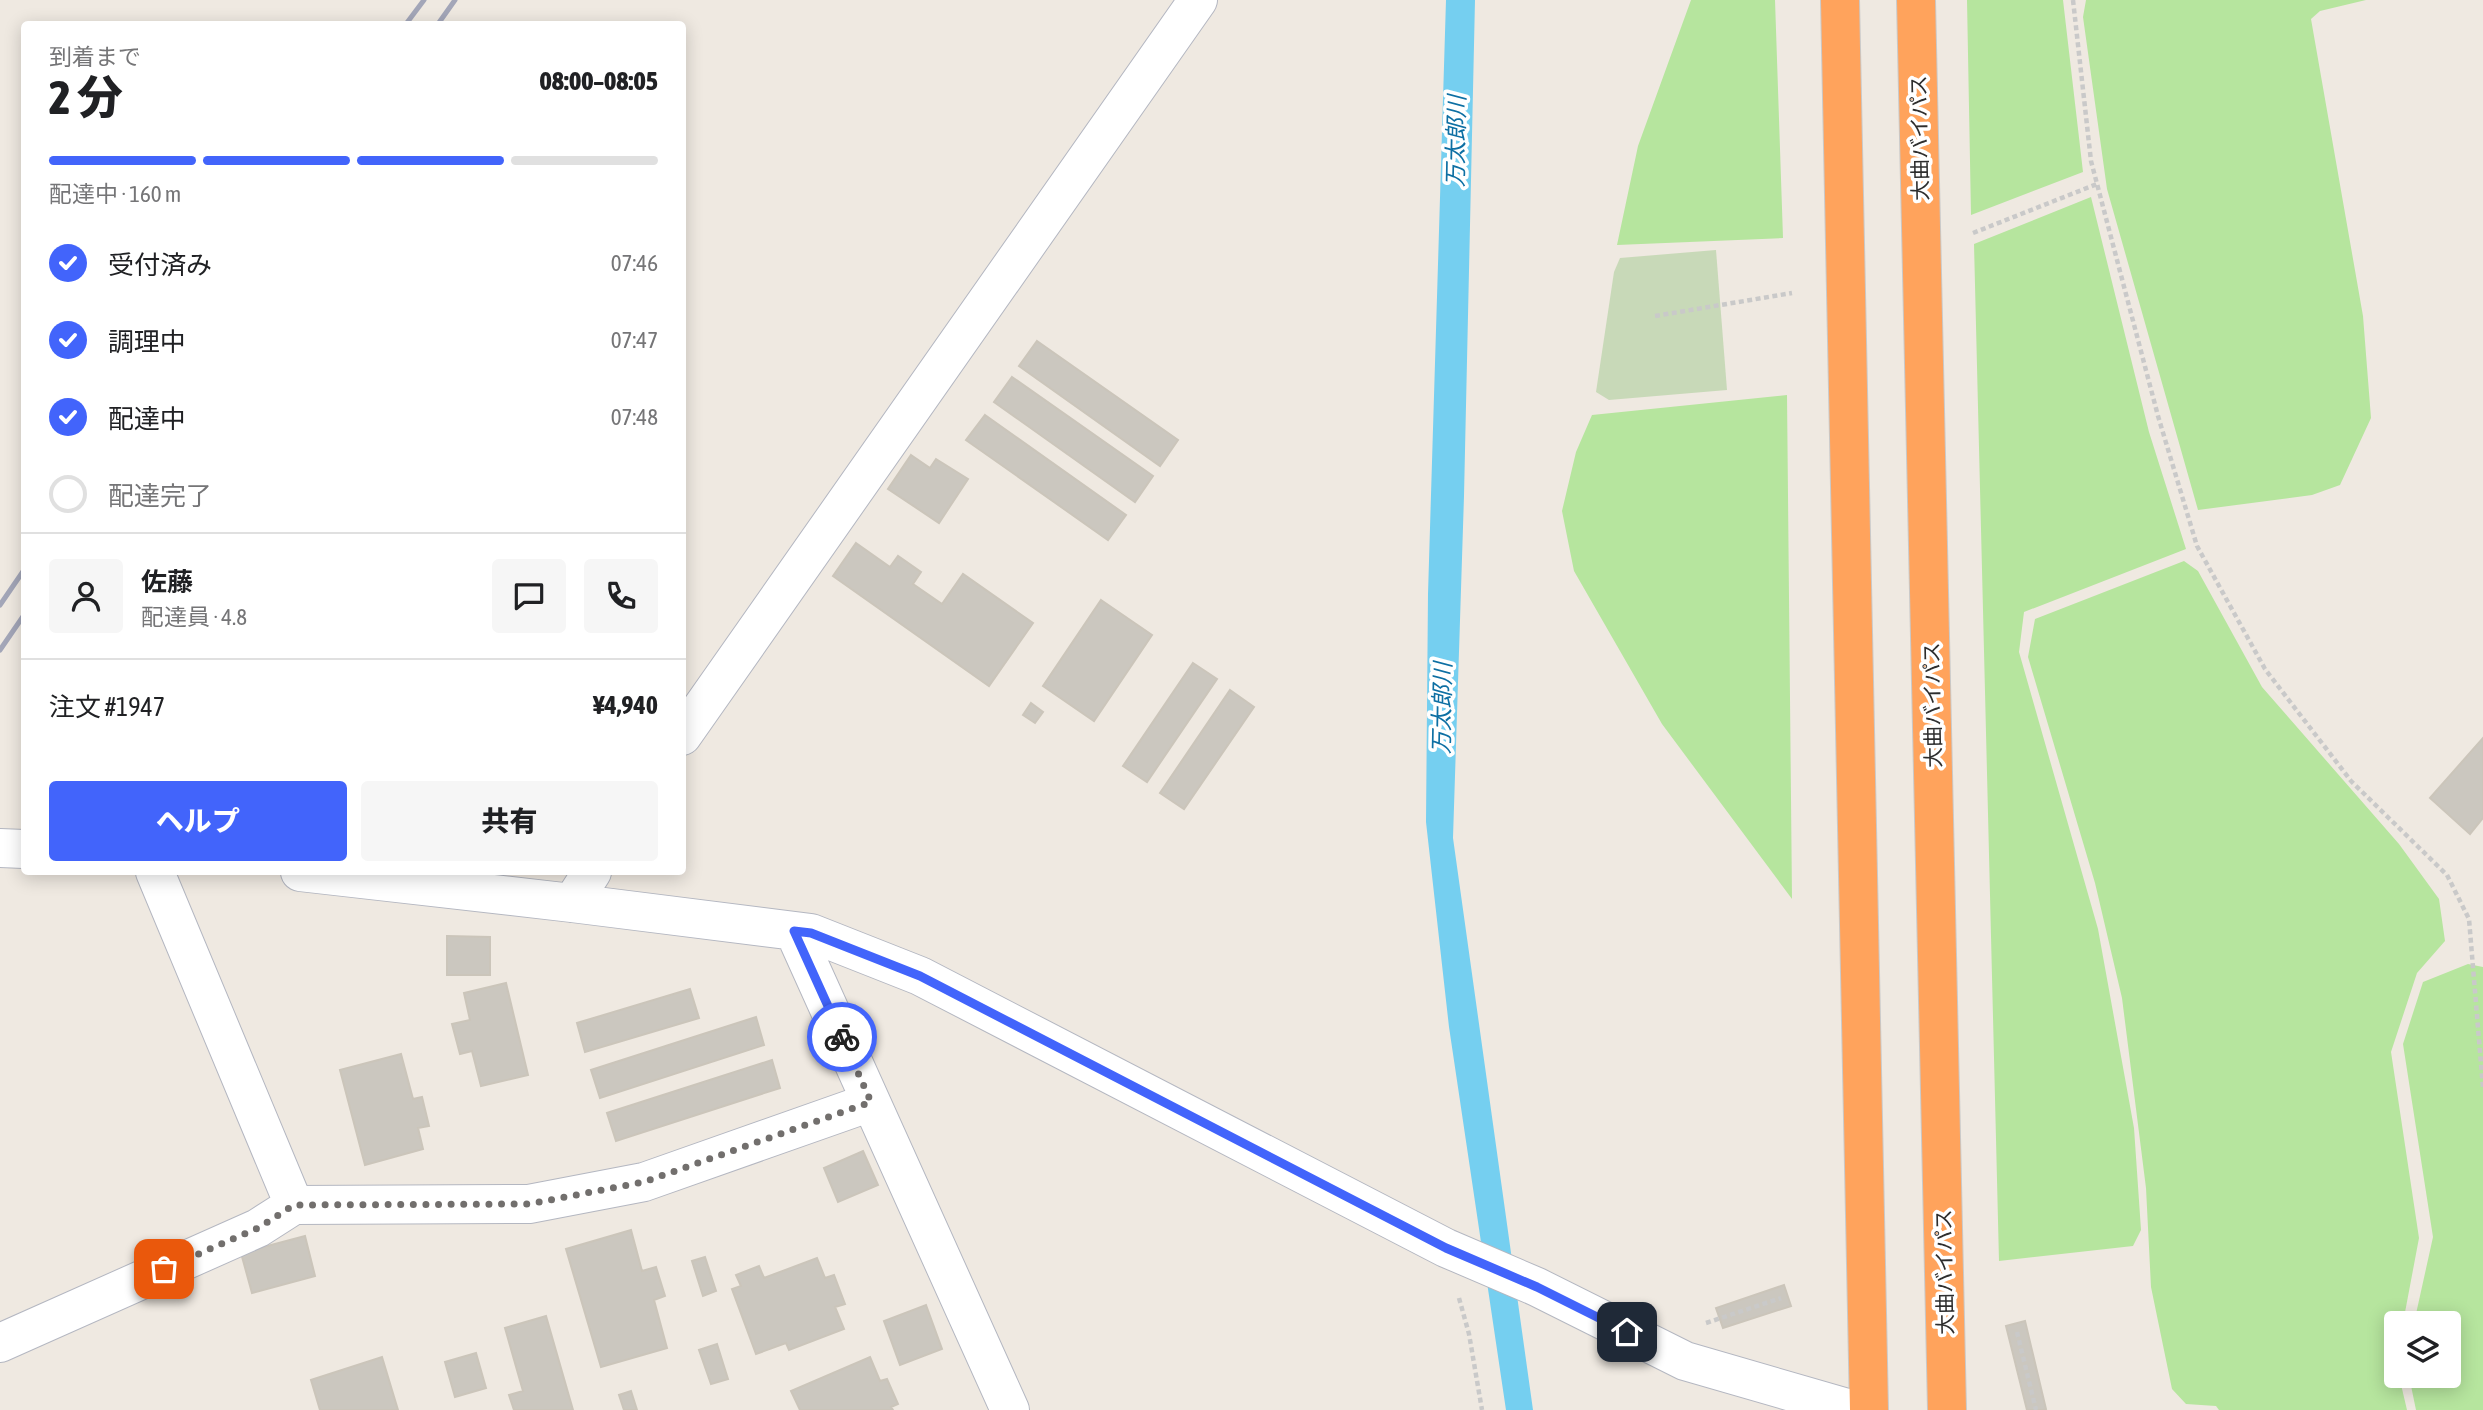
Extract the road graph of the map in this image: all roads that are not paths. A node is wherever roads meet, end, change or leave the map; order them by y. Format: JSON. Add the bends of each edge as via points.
{"nodes":[{"id":1,"x":1198,"y":0,"type":"edge"},
{"id":2,"x":1840,"y":0,"type":"edge"},
{"id":3,"x":1916,"y":0,"type":"edge"},
{"id":4,"x":686,"y":730,"type":"edge"},
{"id":5,"x":0,"y":848,"type":"edge"},
{"id":6,"x":21,"y":849,"type":"edge"},
{"id":7,"x":156,"y":875,"type":"edge"},
{"id":8,"x":356,"y":875,"type":"edge"},
{"id":9,"x":582,"y":887,"type":"edge"},
{"id":10,"x":794,"y":931,"type":"junction"},
{"id":11,"x":871,"y":1102,"type":"junction"},
{"id":12,"x":294,"y":1205,"type":"junction"},
{"id":13,"x":0,"y":1343,"type":"edge"},
{"id":14,"x":1010,"y":1410,"type":"edge"},
{"id":15,"x":1854,"y":1410,"type":"edge"},
{"id":16,"x":1869,"y":1410,"type":"edge"},
{"id":17,"x":1947,"y":1410,"type":"edge"}],
"edges":[{"from":1,"to":4,"type":"street"},
{"from":2,"to":16,"type":"highway"},
{"from":3,"to":17,"type":"highway","name":"大曲バイパス"},
{"from":5,"to":6,"type":"street"},
{"from":7,"to":12,"type":"street"},
{"from":8,"to":9,"type":"street"},
{"from":9,"to":10,"type":"street"},
{"from":10,"to":11,"type":"street"},
{"from":10,"to":15,"type":"street","via":[[811,933],[920,976],[1448,1249],[1537,1287],[1685,1361]]},
{"from":11,"to":12,"type":"street","via":[[644,1182],[529,1204]]},
{"from":11,"to":14,"type":"street"},
{"from":12,"to":13,"type":"street","via":[[258,1228]]}]}
